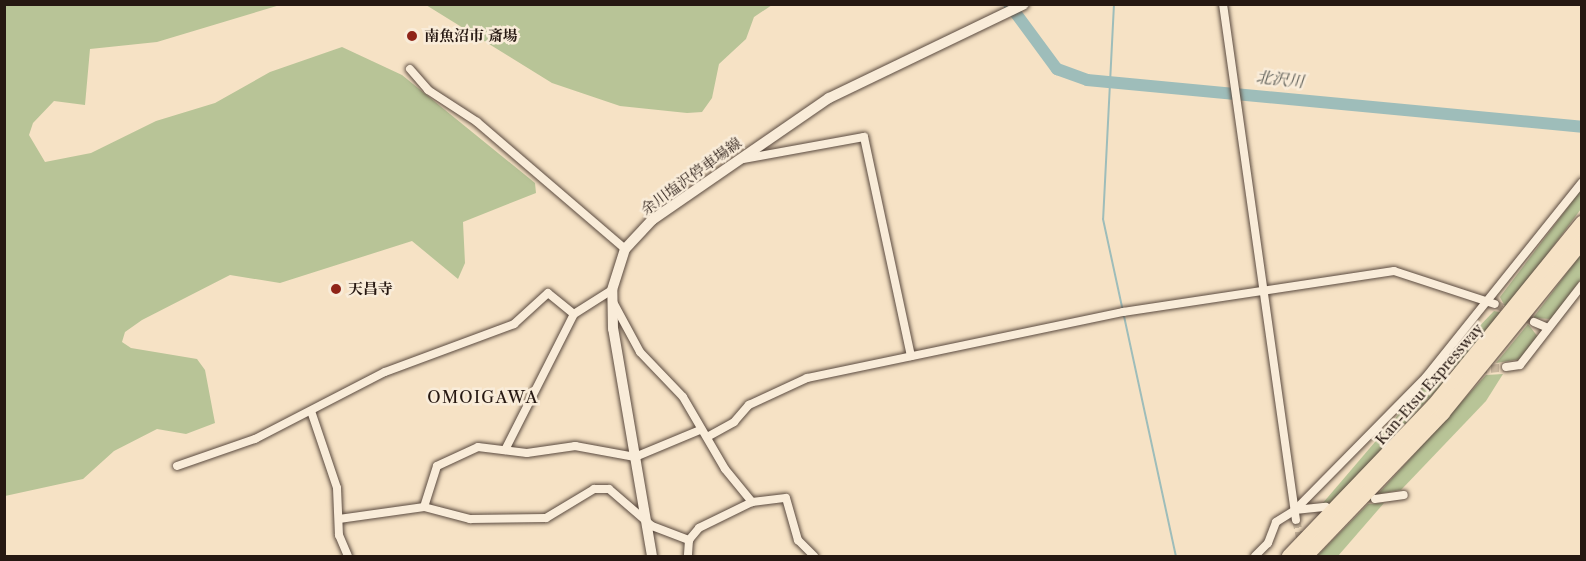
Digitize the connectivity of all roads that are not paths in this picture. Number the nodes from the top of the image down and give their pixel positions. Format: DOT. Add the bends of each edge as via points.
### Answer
graph roads {
  1 [pos="1024,4"];
  2 [pos="1223,4"];
  3 [pos="410,69"];
  4 [pos="735,161"];
  5 [pos="1581,183"];
  6 [pos="1581,223"];
  7 [pos="1581,242"];
  8 [pos="625,249"];
  9 [pos="1581,285"];
  10 [pos="1265,290"];
  11 [pos="612,296"];
  12 [pos="1490,302"];
  13 [pos="574,314"];
  14 [pos="1534,322"];
  15 [pos="1548,328"];
  16 [pos="911,356"];
  17 [pos="1506,367"];
  18 [pos="1436,375"];
  19 [pos="1426,376"];
  20 [pos="311,411"];
  21 [pos="700,430"];
  22 [pos="710,436"];
  23 [pos="505,450"];
  24 [pos="635,457"];
  25 [pos="177,466"];
  26 [pos="1404,495"];
  27 [pos="1375,499"];
  28 [pos="752,502"];
  29 [pos="424,507"];
  30 [pos="1326,507"];
  31 [pos="1295,510"];
  32 [pos="339,519"];
  33 [pos="645,519"];
  34 [pos="1296,520"];
  35 [pos="689,540"];
  36 [pos="348,556"];
  37 [pos="652,556"];
  38 [pos="688,556"];
  39 [pos="814,556"];
  40 [pos="1255,556"];
  41 [pos="1289,556"];
  42 [pos="1306,556"];
  1 -- 4 [label="main road, 余川塩沢停車場線" via="837,94"];
  2 -- 10 [label="street"];
  3 -- 8 [label="street" via="428,90 477,122"];
  4 -- 8 [label="main road, 余川塩沢停車場線" via="652,220"];
  4 -- 16 [label="street" via="864,137"];
  5 -- 12 [label="street"];
  6 -- 41 [label="highway, Kan-Etsu Expressway" via="1434,405"];
  7 -- 42 [label="highway, Kan-Etsu Expressway" via="1443,413"];
  8 -- 11 [label="main road, 余川塩沢停車場線"];
  9 -- 15 [label="street"];
  10 -- 12 [label="street" via="1394,271"];
  10 -- 16 [label="street" via="1123,312"];
  10 -- 31 [label="street"];
  11 -- 13 [label="street"];
  11 -- 21 [label="street" via="640,352 682,397"];
  11 -- 24 [label="main road, 余川塩沢停車場線"];
  12 -- 19 [label="street"];
  13 -- 20 [label="street" via="548,293 514,324 385,372"];
  13 -- 23 [label="street"];
  14 -- 15 [label="street"];
  15 -- 17 [label="street" via="1520,364"];
  16 -- 22 [label="street" via="807,378 749,405 734,422"];
  18 -- 19 [label="street"];
  19 -- 31 [label="street"];
  20 -- 25 [label="street" via="255,439"];
  20 -- 32 [label="street" via="337,488"];
  21 -- 22 [label="street"];
  21 -- 24 [label="street"];
  22 -- 28 [label="street" via="725,469"];
  23 -- 24 [label="street" via="575,446"];
  23 -- 29 [label="street" via="478,447 448,457 437,466"];
  24 -- 33 [label="main road, 余川塩沢停車場線"];
  26 -- 27 [label="street"];
  28 -- 35 [label="street" via="699,528"];
  28 -- 39 [label="street" via="786,498 798,540"];
  29 -- 32 [label="street"];
  29 -- 33 [label="street" via="470,519 546,518 594,489 609,489"];
  30 -- 31 [label="street"];
  31 -- 34 [label="street"];
  31 -- 40 [label="street" via="1275,522 1268,543"];
  32 -- 36 [label="street" via="339,535"];
  33 -- 35 [label="street"];
  33 -- 37 [label="main road, 余川塩沢停車場線"];
  35 -- 38 [label="street"];
}
